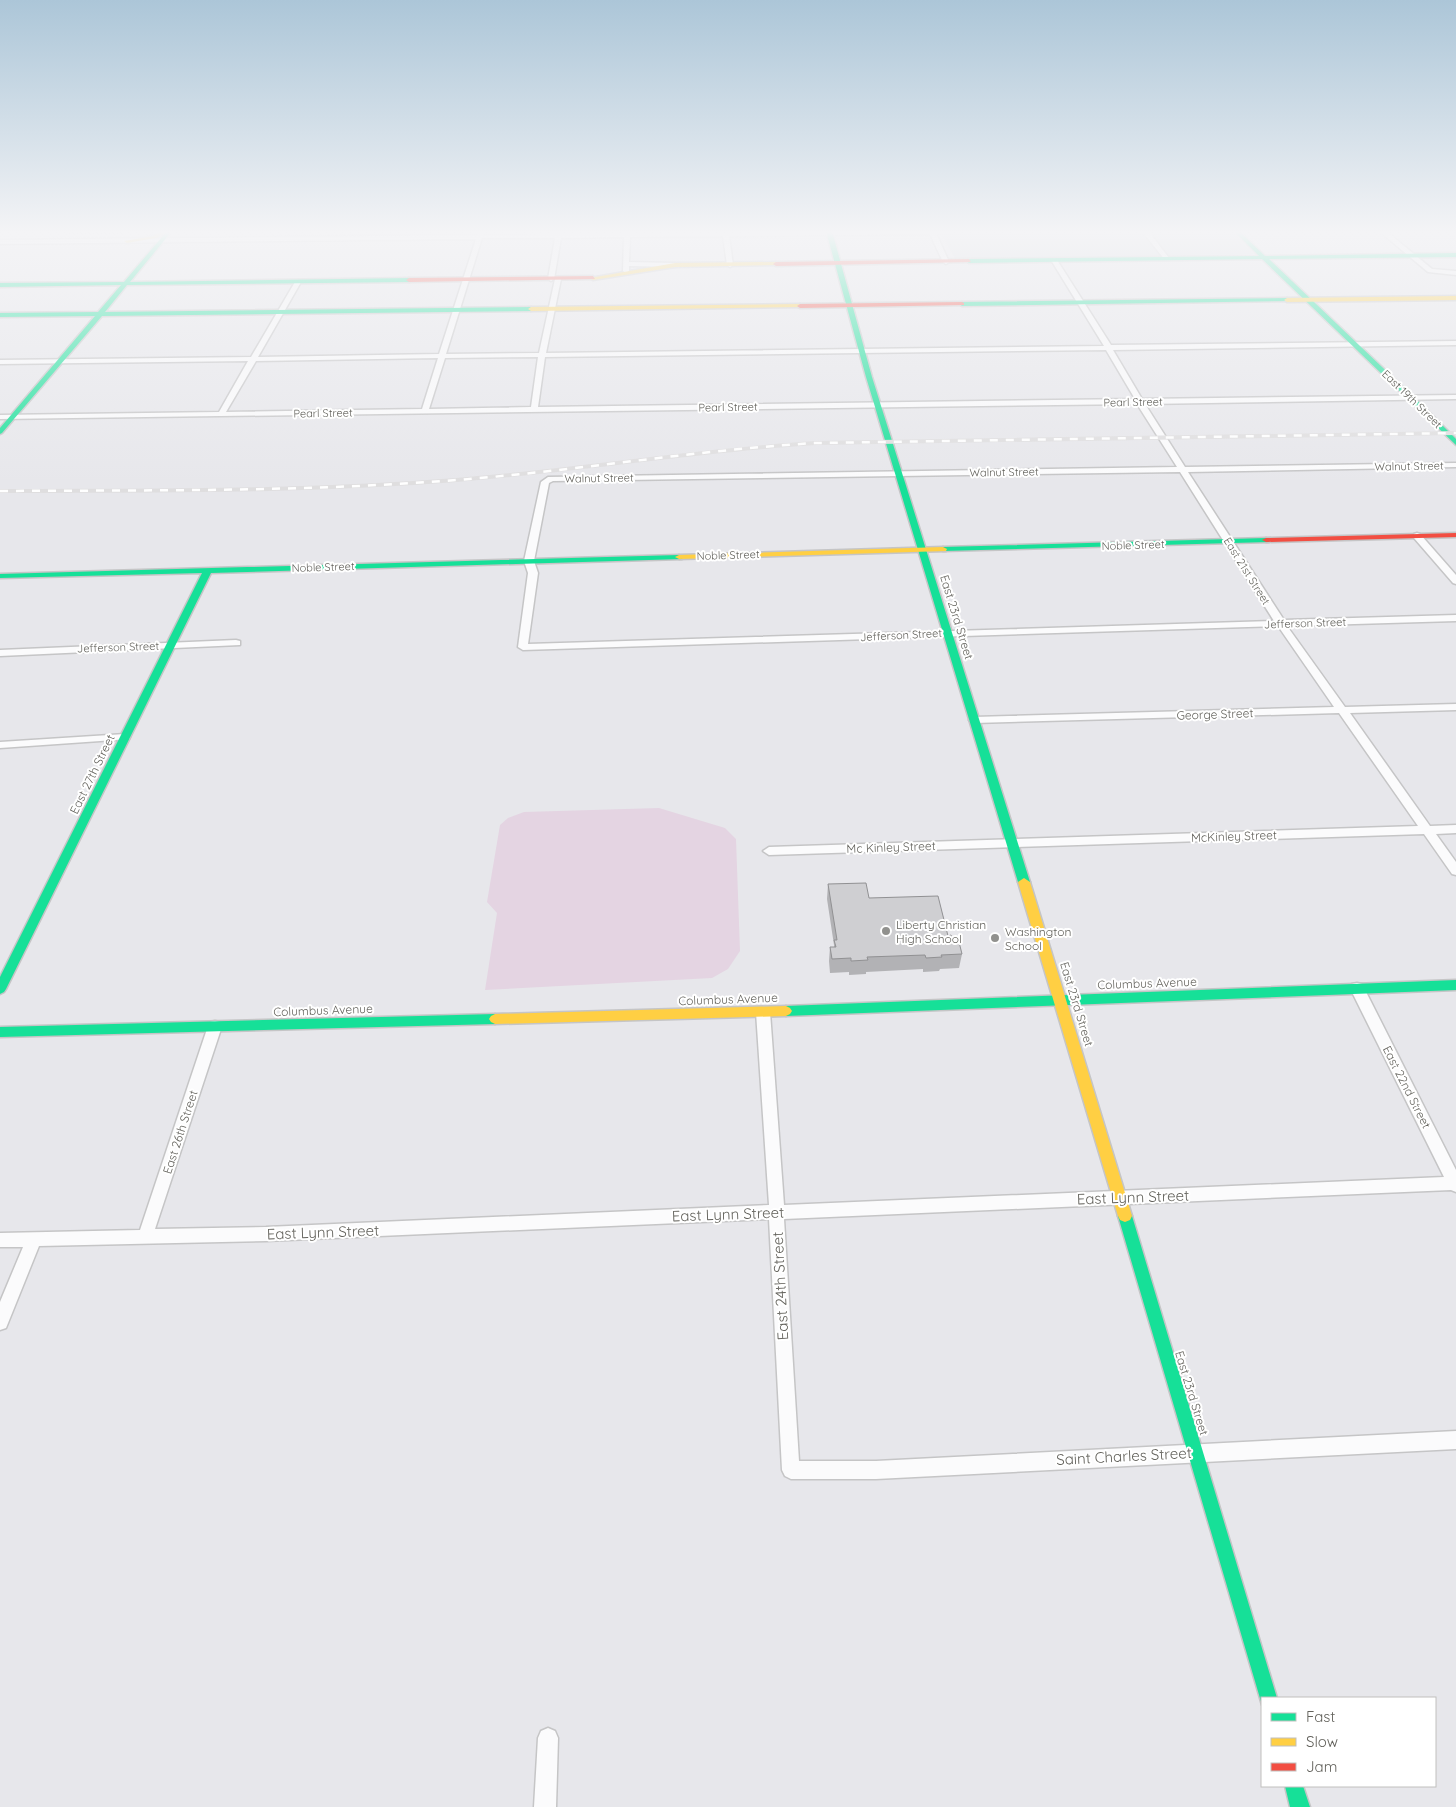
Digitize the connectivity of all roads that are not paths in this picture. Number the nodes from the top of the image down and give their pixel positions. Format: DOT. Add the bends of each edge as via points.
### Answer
graph roads {
  1 [pos="99,315"];
  2 [pos="279,315"];
  3 [pos="455,315"];
  4 [pos="551,315"];
  5 [pos="852,315"];
  6 [pos="1088,315"];
  7 [pos="1323,315"];
  8 [pos="1456,343"];
  9 [pos="1354,345"];
  10 [pos="1108,348"];
  11 [pos="862,351"];
  12 [pos="542,355"];
  13 [pos="442,356"];
  14 [pos="254,359"];
  15 [pos="60,361"];
  16 [pos="0,362"];
  17 [pos="1456,397"];
  18 [pos="1412,398"];
  19 [pos="1140,402"];
  20 [pos="878,405"];
  21 [pos="534,410"];
  22 [pos="425,412"];
  23 [pos="222,414"];
  24 [pos="0,417"];
  25 [pos="13,417"];
  26 [pos="0,432"];
  27 [pos="1456,443"];
  28 [pos="1456,465"];
  29 [pos="1183,470"];
  30 [pos="900,474"];
  31 [pos="1417,536"];
  32 [pos="1456,536"];
  33 [pos="1229,542"];
  34 [pos="922,550"];
  35 [pos="529,561"];
  36 [pos="208,570"];
  37 [pos="0,576"];
  38 [pos="1456,581"];
  39 [pos="1456,618"];
  40 [pos="1281,624"];
  41 [pos="948,633"];
  42 [pos="236,643"];
  43 [pos="171,645"];
  44 [pos="0,654"];
  45 [pos="1456,707"];
  46 [pos="1342,710"];
  47 [pos="974,720"];
  48 [pos="125,737"];
  49 [pos="0,745"];
  50 [pos="1456,829"];
  51 [pos="1427,830"];
  52 [pos="1013,843"];
  53 [pos="770,851"];
  54 [pos="1456,871"];
  55 [pos="1456,985"];
  56 [pos="1357,988"];
  57 [pos="0,989"];
  58 [pos="1061,1000"];
  59 [pos="763,1012"];
  60 [pos="214,1026"];
  61 [pos="0,1032"];
  62 [pos="1456,1184"];
  63 [pos="1119,1197"];
  64 [pos="777,1212"];
  65 [pos="145,1237"];
  66 [pos="34,1239"];
  67 [pos="0,1240"];
  68 [pos="0,1322"];
  69 [pos="1456,1440"];
  70 [pos="1196,1452"];
  71 [pos="791,1470"];
  72 [pos="1268,1697"];
  73 [pos="548,1738"];
  74 [pos="1294,1787"];
  75 [pos="544,1807"];
  76 [pos="1300,1807"];
  1 -- 15 [label="street"];
  2 -- 14 [label="street"];
  3 -- 13 [label="street"];
  4 -- 12 [label="street"];
  5 -- 11 [label="street, East 23rd Street"];
  6 -- 10 [label="street, East 21st Street"];
  7 -- 9 [label="street, East 19th Street"];
  8 -- 9 [label="street"];
  9 -- 10 [label="street"];
  9 -- 18 [label="street, East 19th Street"];
  10 -- 11 [label="street"];
  10 -- 19 [label="street, East 21st Street"];
  11 -- 12 [label="street"];
  11 -- 20 [label="street, East 23rd Street"];
  12 -- 13 [label="street"];
  12 -- 21 [label="street"];
  13 -- 14 [label="street"];
  13 -- 22 [label="street"];
  14 -- 15 [label="street"];
  14 -- 23 [label="street"];
  15 -- 16 [label="street"];
  15 -- 25 [label="street"];
  17 -- 18 [label="street, Pearl Street"];
  18 -- 19 [label="street, Pearl Street"];
  18 -- 27 [label="street, East 19th Street"];
  19 -- 20 [label="street, Pearl Street"];
  19 -- 29 [label="street, East 21st Street"];
  20 -- 21 [label="street, Pearl Street"];
  20 -- 30 [label="street, East 23rd Street"];
  21 -- 22 [label="street, Pearl Street"];
  22 -- 23 [label="street, Pearl Street"];
  23 -- 25 [label="street, Pearl Street"];
  24 -- 25 [label="street, Pearl Street"];
  25 -- 26 [label="street"];
  28 -- 29 [label="street, Walnut Street"];
  29 -- 30 [label="street, Walnut Street"];
  29 -- 33 [label="street, East 21st Street"];
  30 -- 34 [label="street, East 23rd Street"];
  30 -- 35 [label="street, Walnut Street" via="551,479 545,482"];
  31 -- 32 [label="street, Noble Street"];
  31 -- 33 [label="street, Noble Street"];
  31 -- 38 [label="street"];
  33 -- 34 [label="street, Noble Street"];
  33 -- 40 [label="street, East 21st Street"];
  34 -- 35 [label="street, Noble Street"];
  34 -- 41 [label="street, East 23rd Street"];
  35 -- 36 [label="street, Noble Street"];
  35 -- 41 [label="street, Jefferson Street" via="533,572 523,647"];
  36 -- 37 [label="street, Noble Street"];
  36 -- 43 [label="street, East 27th Street"];
  39 -- 40 [label="street, Jefferson Street"];
  40 -- 41 [label="street, Jefferson Street"];
  40 -- 46 [label="street, East 21st Street"];
  41 -- 47 [label="street, East 23rd Street"];
  42 -- 43 [label="street, Jefferson Street"];
  43 -- 44 [label="street, Jefferson Street"];
  43 -- 48 [label="street, East 27th Street"];
  45 -- 46 [label="street, George Street"];
  46 -- 47 [label="street, George Street"];
  46 -- 51 [label="street, East 21st Street"];
  47 -- 52 [label="street, East 23rd Street"];
  48 -- 49 [label="street"];
  48 -- 57 [label="street, East 27th Street"];
  50 -- 51 [label="street, McKinley Street"];
  51 -- 52 [label="street, McKinley Street"];
  51 -- 54 [label="street, East 21st Street"];
  52 -- 53 [label="street, Mc Kinley Street"];
  52 -- 58 [label="street, East 23rd Street"];
  55 -- 56 [label="street, Columbus Avenue"];
  56 -- 58 [label="street, Columbus Avenue"];
  56 -- 62 [label="street, East 22nd Street"];
  58 -- 59 [label="street, Columbus Avenue"];
  58 -- 63 [label="street, East 23rd Street"];
  59 -- 60 [label="street, Columbus Avenue"];
  59 -- 64 [label="street, East 24th Street"];
  60 -- 61 [label="street, Columbus Avenue"];
  60 -- 65 [label="street, East 26th Street"];
  62 -- 63 [label="street, East Lynn Street"];
  63 -- 64 [label="street, East Lynn Street"];
  63 -- 70 [label="street, East 23rd Street"];
  64 -- 65 [label="street, East Lynn Street"];
  64 -- 71 [label="street, East 24th Street"];
  65 -- 66 [label="street, East Lynn Street"];
  66 -- 67 [label="street, East Lynn Street"];
  66 -- 68 [label="street"];
  69 -- 70 [label="street, Saint Charles Street"];
  70 -- 71 [label="street, Saint Charles Street" via="876,1470"];
  70 -- 72 [label="street, East 23rd Street"];
  73 -- 75 [label="street"];
  74 -- 76 [label="street"];
}
